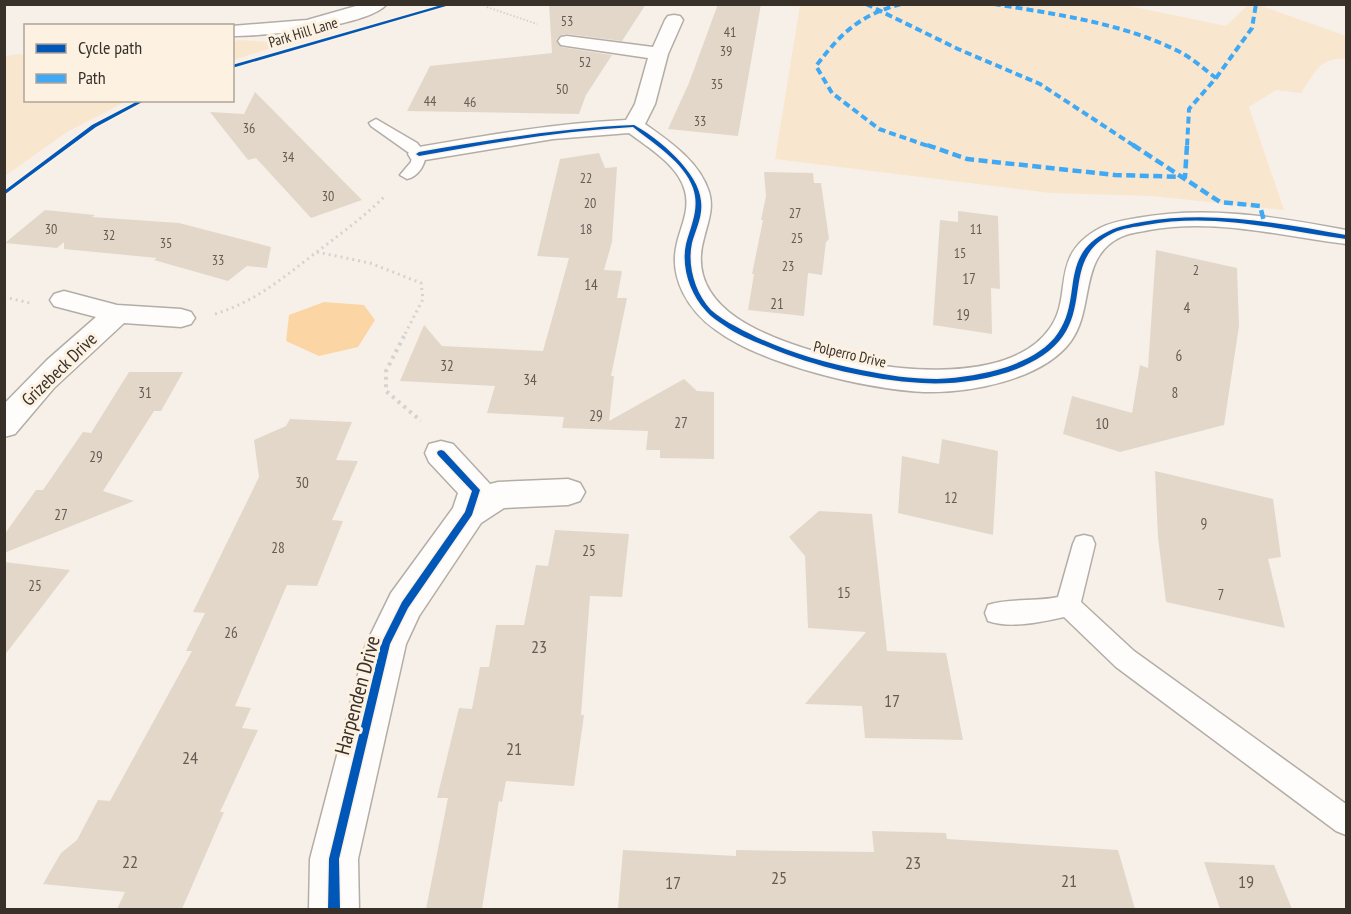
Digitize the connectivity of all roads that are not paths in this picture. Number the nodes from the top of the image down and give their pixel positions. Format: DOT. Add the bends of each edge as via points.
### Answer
graph roads {
  1 [pos="379,4"];
  2 [pos="674,20"];
  3 [pos="234,31"];
  4 [pos="567,41"];
  5 [pos="659,54"];
  6 [pos="376,123"];
  7 [pos="634,126"];
  8 [pos="413,164"];
  9 [pos="1347,237"];
  10 [pos="64,300"];
  11 [pos="117,314"];
  12 [pos="181,318"];
  13 [pos="4,426"];
  14 [pos="441,453"];
  15 [pos="568,492"];
  16 [pos="469,513"];
  17 [pos="1084,544"];
  18 [pos="1068,604"];
  19 [pos="997,614"];
  20 [pos="1347,821"];
  21 [pos="334,909"];
  1 -- 3 [label="street" via="358,13 290,28"];
  2 -- 5 [label="street"];
  4 -- 5 [label="street"];
  5 -- 7 [label="street" via="645,104"];
  6 -- 8 [label="lane" via="412,146"];
  7 -- 8 [label="street" via="527,134"];
  7 -- 9 [label="street, Polperro Drive" via="682,166 698,191 698,215 686,251 686,269 710,312 746,335 790,354 884,377 961,379 1001,371 1035,358 1060,338 1071,319 1078,265 1091,246 1110,232 1184,219 1288,227"];
  10 -- 11 [label="street, Grizebeck Drive"];
  11 -- 12 [label="street, Grizebeck Drive"];
  11 -- 13 [label="street, Grizebeck Drive" via="56,368"];
  14 -- 16 [label="street, Harpenden Drive" via="476,490"];
  15 -- 16 [label="street, Harpenden Drive" via="498,495"];
  16 -- 21 [label="street, Harpenden Drive" via="405,605 386,644 334,859"];
  17 -- 18 [label="lane"];
  18 -- 19 [label="lane" via="1039,612"];
  18 -- 20 [label="lane" via="1125,659"];
}
